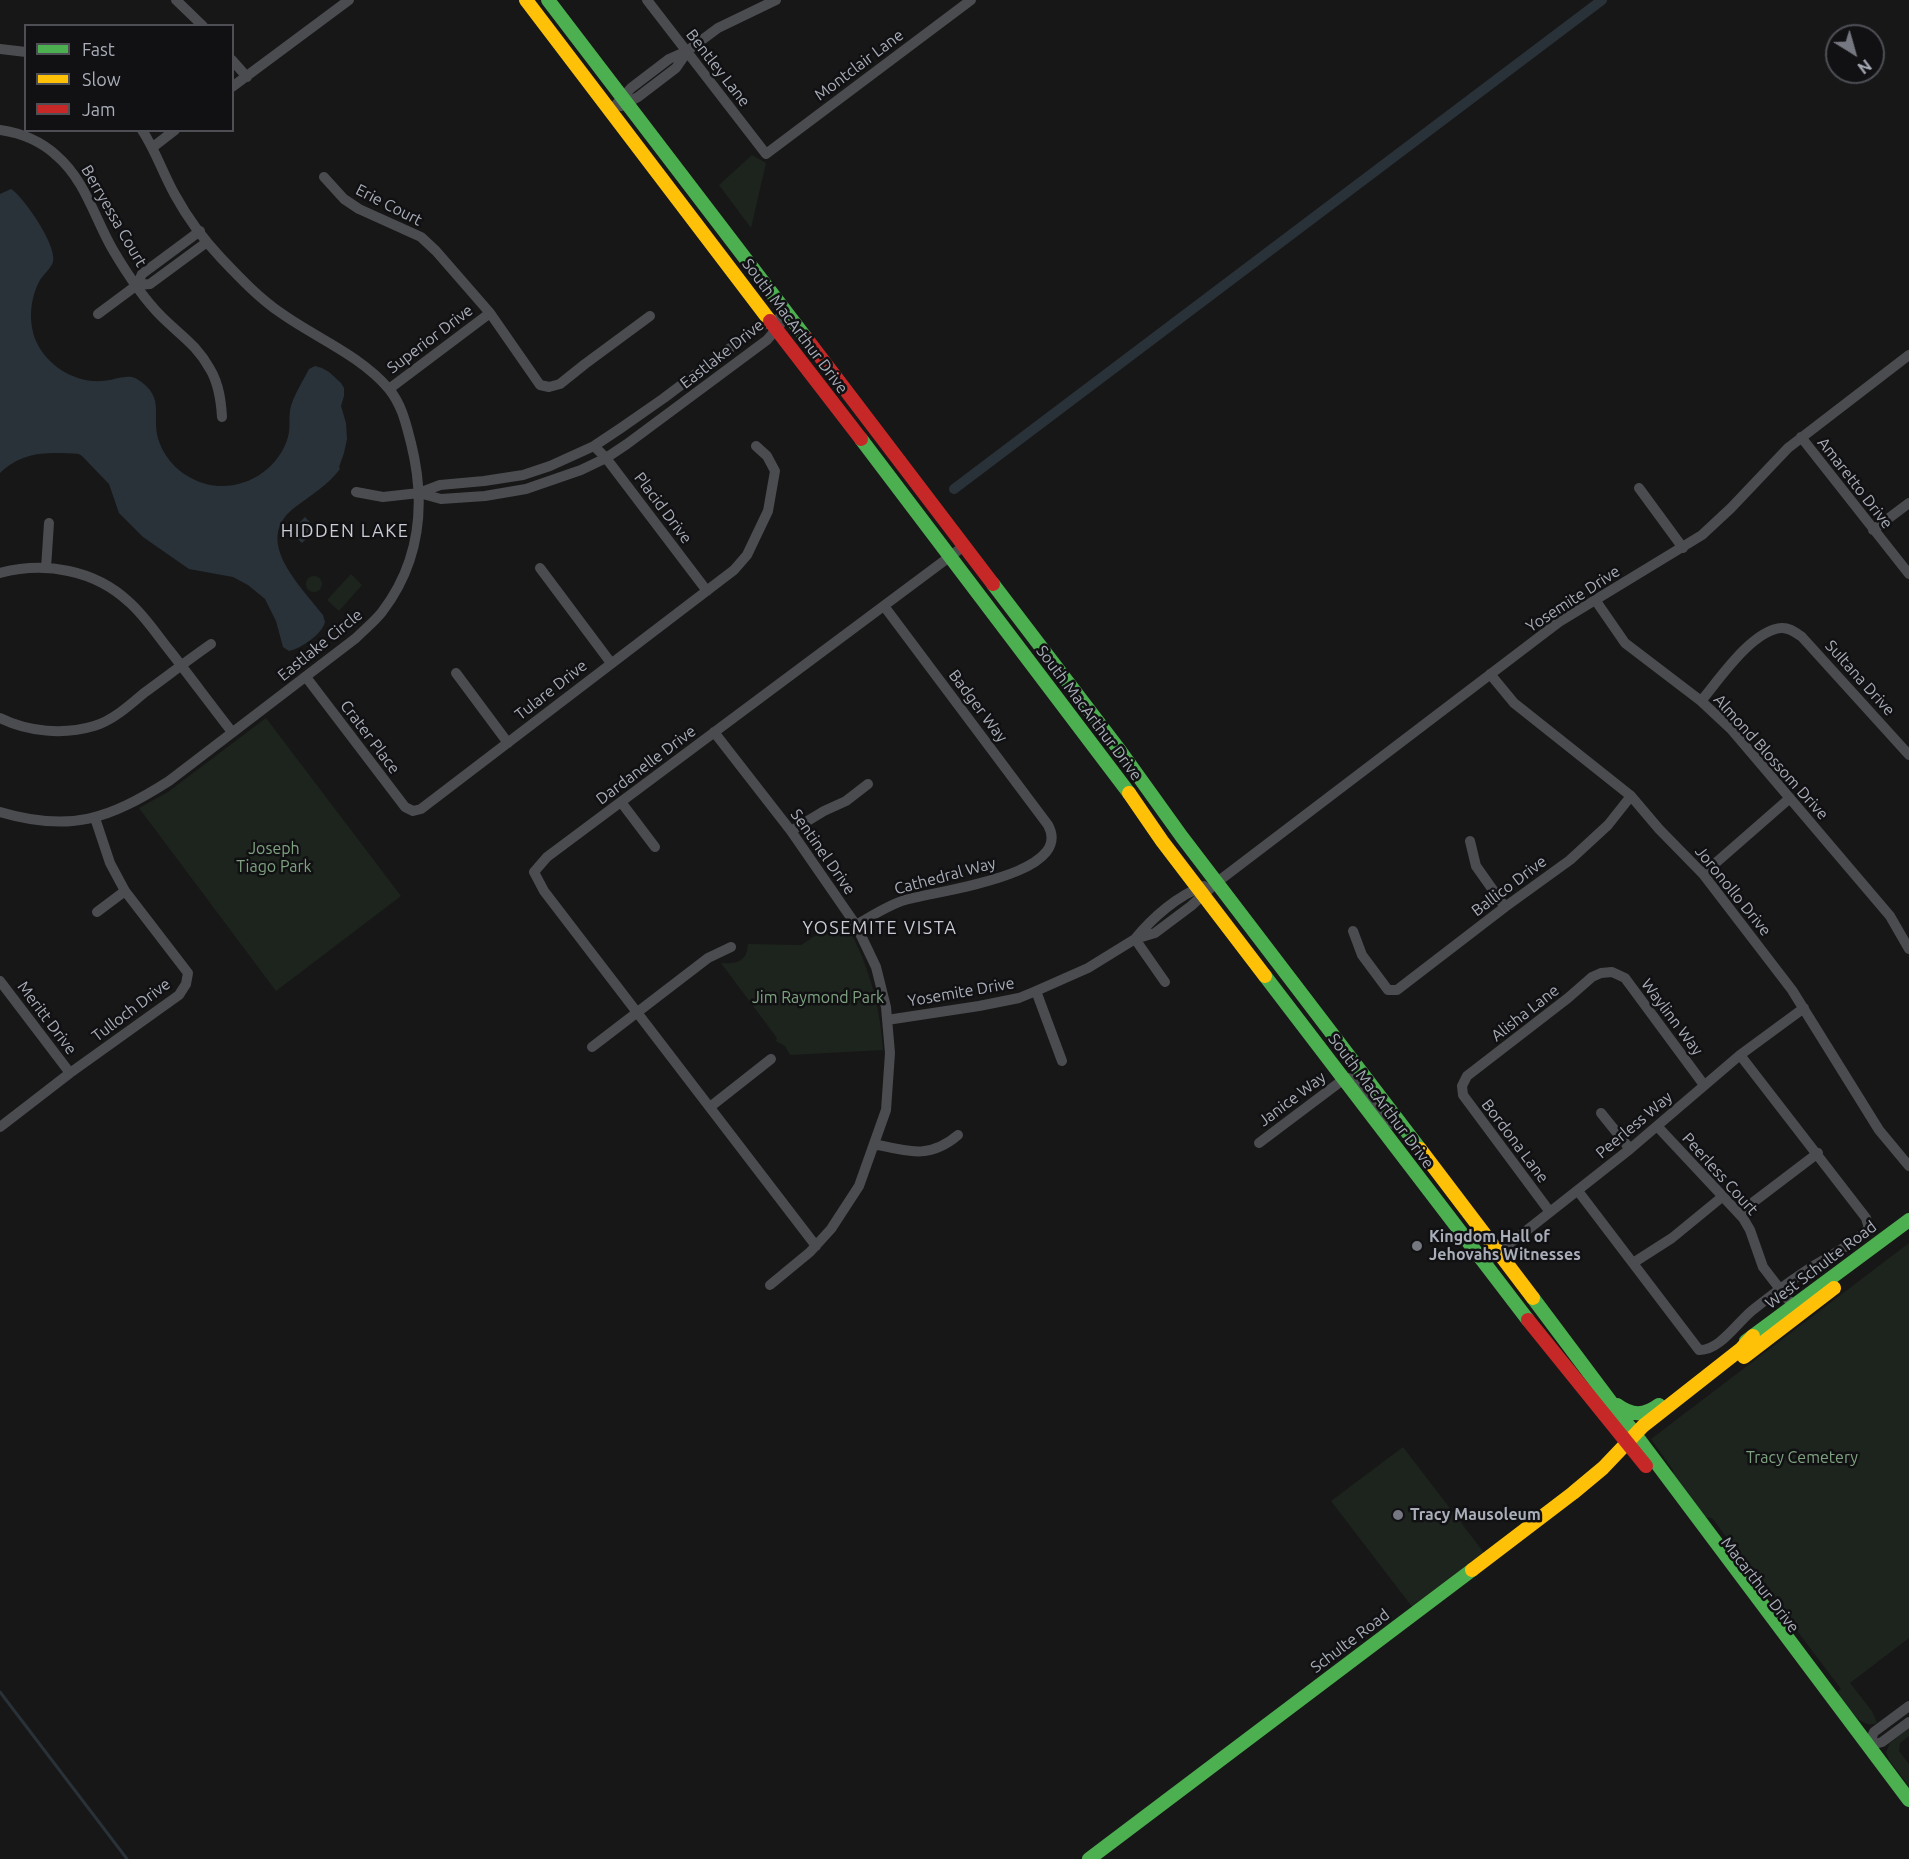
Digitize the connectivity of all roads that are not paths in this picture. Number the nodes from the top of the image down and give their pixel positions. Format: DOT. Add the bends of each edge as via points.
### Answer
graph roads {
  1 [pos="176,0"];
  2 [pos="349,0"];
  3 [pos="526,0"];
  4 [pos="548,0"];
  5 [pos="647,0"];
  6 [pos="776,0"];
  7 [pos="970,0"];
  8 [pos="201,24"];
  9 [pos="0,49"];
  10 [pos="687,51"];
  11 [pos="24,52"];
  12 [pos="234,62"];
  13 [pos="247,77"];
  14 [pos="234,86"];
  15 [pos="625,100"];
  16 [pos="610,111"];
  17 [pos="0,130"];
  18 [pos="143,132"];
  19 [pos="172,132"];
  20 [pos="153,147"];
  21 [pos="766,154"];
  22 [pos="324,177"];
  23 [pos="200,231"];
  24 [pos="207,242"];
  25 [pos="137,285"];
  26 [pos="489,313"];
  27 [pos="98,314"];
  28 [pos="788,315"];
  29 [pos="650,316"];
  30 [pos="774,325"];
  31 [pos="1909,355"];
  32 [pos="389,389"];
  33 [pos="222,417"];
  34 [pos="1801,437"];
  35 [pos="594,446"];
  36 [pos="756,446"];
  37 [pos="606,458"];
  38 [pos="1639,488"];
  39 [pos="357,492"];
  40 [pos="419,493"];
  41 [pos="1909,503"];
  42 [pos="49,523"];
  43 [pos="1873,530"];
  44 [pos="964,546"];
  45 [pos="1683,548"];
  46 [pos="950,557"];
  47 [pos="46,568"];
  48 [pos="540,568"];
  49 [pos="0,573"];
  50 [pos="1909,574"];
  51 [pos="707,591"];
  52 [pos="1596,601"];
  53 [pos="884,606"];
  54 [pos="211,644"];
  55 [pos="611,663"];
  56 [pos="181,665"];
  57 [pos="456,672"];
  58 [pos="1490,674"];
  59 [pos="306,677"];
  60 [pos="1701,701"];
  61 [pos="0,718"];
  62 [pos="232,732"];
  63 [pos="714,732"];
  64 [pos="508,743"];
  65 [pos="1909,755"];
  66 [pos="868,784"];
  67 [pos="1631,796"];
  68 [pos="1790,798"];
  69 [pos="621,802"];
  70 [pos="413,811"];
  71 [pos="0,812"];
  72 [pos="95,818"];
  73 [pos="1048,825"];
  74 [pos="791,831"];
  75 [pos="1470,841"];
  76 [pos="655,847"];
  77 [pos="1703,874"];
  78 [pos="1216,883"];
  79 [pos="125,891"];
  80 [pos="1201,892"];
  81 [pos="1505,906"];
  82 [pos="97,912"];
  83 [pos="856,925"];
  84 [pos="1353,931"];
  85 [pos="1135,939"];
  86 [pos="731,947"];
  87 [pos="1909,949"];
  88 [pos="1612,972"];
  89 [pos="0,981"];
  90 [pos="1165,982"];
  91 [pos="1036,991"];
  92 [pos="1804,1008"];
  93 [pos="637,1013"];
  94 [pos="887,1020"];
  95 [pos="591,1047"];
  96 [pos="1740,1055"];
  97 [pos="771,1059"];
  98 [pos="1062,1061"];
  99 [pos="70,1073"];
  100 [pos="1344,1079"];
  101 [pos="1704,1085"];
  102 [pos="1462,1086"];
  103 [pos="710,1107"];
  104 [pos="1601,1113"];
  105 [pos="1657,1126"];
  106 [pos="0,1127"];
  107 [pos="1405,1131"];
  108 [pos="957,1136"];
  109 [pos="1259,1143"];
  110 [pos="874,1144"];
  111 [pos="1630,1149"];
  112 [pos="1818,1153"];
  113 [pos="1909,1166"];
  114 [pos="1578,1191"];
  115 [pos="1722,1197"];
  116 [pos="1550,1212"];
  117 [pos="1739,1214"];
  118 [pos="1909,1220"];
  119 [pos="1909,1233"];
  120 [pos="816,1246"];
  121 [pos="1498,1253"];
  122 [pos="1633,1263"];
  123 [pos="1484,1264"];
  124 [pos="1862,1268"];
  125 [pos="770,1286"];
  126 [pos="1780,1290"];
  127 [pos="1793,1306"];
  128 [pos="1753,1336"];
  129 [pos="1574,1375"];
  130 [pos="1612,1401"];
  131 [pos="1634,1439"];
  132 [pos="1603,1468"];
  133 [pos="1909,1707"];
  134 [pos="1909,1722"];
  135 [pos="1868,1746"];
  136 [pos="1909,1800"];
  137 [pos="1089,1859"];
  1 -- 8 [label="street"];
  2 -- 13 [label="street"];
  3 -- 16 [label="main road, South MacArthur Drive"];
  4 -- 15 [label="main road, South MacArthur Drive"];
  5 -- 10 [label="street, Bentley Lane"];
  6 -- 10 [label="street" via="718,28"];
  7 -- 21 [label="street, Montclair Lane"];
  9 -- 11 [label="street"];
  10 -- 15 [label="street" via="676,68"];
  10 -- 21 [label="street, Bentley Lane"];
  12 -- 13 [label="street"];
  13 -- 14 [label="street"];
  15 -- 16 [label="street"];
  15 -- 28 [label="main road, South MacArthur Drive"];
  16 -- 30 [label="main road, South MacArthur Drive"];
  17 -- 25 [label="street, Berryessa Court" via="20,134 41,145 70,170"];
  18 -- 20 [label="street, Eastlake Circle"];
  19 -- 20 [label="street"];
  20 -- 23 [label="street, Eastlake Circle" via="175,195"];
  22 -- 26 [label="street, Erie Court" via="359,209 421,237"];
  23 -- 24 [label="street, Eastlake Circle"];
  23 -- 25 [label="street" via="142,274"];
  24 -- 25 [label="street" via="150,284"];
  24 -- 32 [label="street, Eastlake Circle" via="280,313 367,368"];
  25 -- 27 [label="street"];
  25 -- 33 [label="street, Berryessa Court" via="160,315 197,347 212,372"];
  26 -- 29 [label="street, Erie Court" via="536,382 549,387 560,384"];
  26 -- 32 [label="street, Superior Drive"];
  28 -- 30 [label="street, Eastlake Drive"];
  28 -- 44 [label="main road, South MacArthur Drive"];
  30 -- 35 [label="street, Eastlake Drive" via="758,327"];
  30 -- 37 [label="street, Eastlake Drive" via="767,340"];
  30 -- 46 [label="main road, South MacArthur Drive"];
  31 -- 34 [label="street, Yosemite Drive"];
  32 -- 40 [label="street, Eastlake Circle" via="402,409"];
  34 -- 43 [label="street, Amaretto Drive"];
  34 -- 45 [label="street, Yosemite Drive" via="1717,522"];
  35 -- 37 [label="street, Placid Drive"];
  35 -- 40 [label="street, Eastlake Drive" via="522,474 440,484"];
  36 -- 51 [label="street, Tulare Drive" via="775,471 768,511 747,555"];
  37 -- 40 [label="street, Eastlake Drive" via="526,489 441,500"];
  37 -- 51 [label="street, Placid Drive"];
  38 -- 45 [label="street"];
  39 -- 40 [label="street, Eastlake Drive" via="383,497"];
  40 -- 59 [label="street, Eastlake Circle" via="414,548 397,590 356,638"];
  41 -- 43 [label="street"];
  42 -- 47 [label="street"];
  43 -- 50 [label="street, Amaretto Drive"];
  44 -- 46 [label="street, Dardanelle Drive"];
  44 -- 78 [label="main road, South MacArthur Drive" via="1122,752"];
  45 -- 52 [label="street, Yosemite Drive"];
  46 -- 53 [label="street, Dardanelle Drive"];
  46 -- 80 [label="main road, South MacArthur Drive"];
  47 -- 49 [label="street"];
  47 -- 56 [label="street" via="95,579 118,592 138,610"];
  48 -- 55 [label="street"];
  51 -- 55 [label="street, Tulare Drive"];
  52 -- 58 [label="street, Yosemite Drive" via="1559,622"];
  52 -- 60 [label="street, Almond Blossom Drive" via="1625,643"];
  53 -- 63 [label="street, Dardanelle Drive"];
  53 -- 73 [label="street, Badger Way"];
  54 -- 56 [label="street"];
  55 -- 64 [label="street, Tulare Drive"];
  56 -- 61 [label="street" via="95,726 54,731 22,727"];
  56 -- 62 [label="street"];
  57 -- 64 [label="street"];
  58 -- 67 [label="street, Joronollo Drive" via="1514,704"];
  58 -- 78 [label="street, Yosemite Drive"];
  59 -- 62 [label="street, Eastlake Circle"];
  59 -- 70 [label="street, Crater Place" via="405,807"];
  60 -- 65 [label="street, Sultana Drive" via="1745,650 1765,634 1783,628 1791,630 1802,637"];
  60 -- 68 [label="street, Almond Blossom Drive" via="1731,729"];
  62 -- 72 [label="street, Eastlake Circle" via="150,793"];
  63 -- 69 [label="street, Dardanelle Drive"];
  63 -- 74 [label="street, Sentinel Drive"];
  64 -- 70 [label="street, Tulare Drive" via="421,809"];
  66 -- 74 [label="street" via="846,801"];
  67 -- 77 [label="street, Joronollo Drive"];
  67 -- 81 [label="street, Ballico Drive" via="1608,825 1570,860"];
  68 -- 77 [label="street"];
  68 -- 87 [label="street, Almond Blossom Drive" via="1890,916"];
  69 -- 76 [label="street"];
  69 -- 93 [label="street, Dardanelle Drive" via="547,857 534,872 544,891"];
  71 -- 72 [label="street, Eastlake Circle" via="50,821"];
  72 -- 79 [label="street, Tulloch Drive" via="110,863"];
  73 -- 83 [label="street, Cathedral Way" via="1053,833 1050,846 1038,859 1014,873 905,900"];
  74 -- 83 [label="street, Sentinel Drive"];
  75 -- 81 [label="street" via="1476,866"];
  77 -- 92 [label="street, Joronollo Drive"];
  78 -- 80 [label="street, Yosemite Drive"];
  78 -- 107 [label="main road, South MacArthur Drive"];
  79 -- 82 [label="street"];
  79 -- 99 [label="street, Tulloch Drive" via="188,973 186,984 179,995"];
  80 -- 85 [label="street, Yosemite Drive" via="1186,894 1148,923"];
  80 -- 100 [label="main road, South MacArthur Drive"];
  81 -- 84 [label="street, Ballico Drive" via="1397,990 1388,990 1362,955"];
  83 -- 94 [label="street, Sentinel Drive" via="876,967"];
  85 -- 90 [label="street"];
  85 -- 91 [label="street, Yosemite Drive" via="1088,968"];
  86 -- 93 [label="street" via="708,958"];
  88 -- 101 [label="street, Waylinn Way" via="1625,978"];
  88 -- 102 [label="street, Alisha Lane" via="1592,977 1467,1077"];
  89 -- 99 [label="street, Meritt Drive"];
  91 -- 94 [label="street, Yosemite Drive" via="979,1006"];
  91 -- 98 [label="street"];
  92 -- 96 [label="street, Peerless Way"];
  92 -- 113 [label="street, Joronollo Drive" via="1879,1130"];
  93 -- 95 [label="street"];
  93 -- 103 [label="street"];
  94 -- 110 [label="street, Sentinel Drive" via="890,1053 886,1110"];
  96 -- 101 [label="street, Peerless Way"];
  96 -- 112 [label="street"];
  97 -- 103 [label="street"];
  99 -- 106 [label="street, Tulloch Drive"];
  100 -- 107 [label="street" via="1356,1080 1384,1116"];
  100 -- 109 [label="street, Janice Way"];
  100 -- 123 [label="main road, South MacArthur Drive"];
  101 -- 105 [label="street, Peerless Way"];
  102 -- 116 [label="street, Bordona Lane" via="1472,1110"];
  103 -- 120 [label="street"];
  104 -- 111 [label="street"];
  105 -- 111 [label="street, Peerless Way"];
  105 -- 115 [label="street, Peerless Court"];
  107 -- 121 [label="main road, South MacArthur Drive"];
  108 -- 110 [label="street" via="924,1152"];
  110 -- 120 [label="street, Sentinel Drive" via="859,1186"];
  111 -- 114 [label="street, Peerless Way"];
  112 -- 117 [label="street"];
  112 -- 126 [label="street" via="1866,1218 1869,1228"];
  114 -- 116 [label="street, Peerless Way"];
  114 -- 122 [label="street"];
  115 -- 117 [label="street, Peerless Court"];
  115 -- 122 [label="street"];
  116 -- 121 [label="street, Peerless Way"];
  117 -- 126 [label="street, Peerless Court" via="1750,1230 1764,1267"];
  118 -- 127 [label="main road, West Schulte Road"];
  119 -- 124 [label="main road, West Schulte Road"];
  120 -- 125 [label="street, Sentinel Drive"];
  121 -- 123 [label="street, Peerless Way"];
  121 -- 130 [label="main road, South MacArthur Drive"];
  122 -- 126 [label="street" via="1699,1350 1706,1351 1721,1341 1746,1315"];
  123 -- 129 [label="main road, South MacArthur Drive"];
  124 -- 131 [label="main road, Schulte Road"];
  126 -- 127 [label="street, Peerless Court"];
  127 -- 128 [label="main road, West Schulte Road"];
  128 -- 130 [label="main road" via="1650,1412 1629,1413"];
  128 -- 131 [label="main road, Schulte Road"];
  129 -- 131 [label="main road, South MacArthur Drive"];
  129 -- 132 [label="main road" via="1580,1395 1609,1433 1611,1449"];
  130 -- 131 [label="main road, South MacArthur Drive"];
  131 -- 132 [label="main road, Schulte Road"];
  131 -- 135 [label="main road, Macarthur Drive"];
  132 -- 137 [label="main road, Schulte Road"];
  133 -- 135 [label="street" via="1874,1732"];
  134 -- 135 [label="street" via="1882,1742"];
  135 -- 136 [label="main road, Macarthur Drive"];
}
